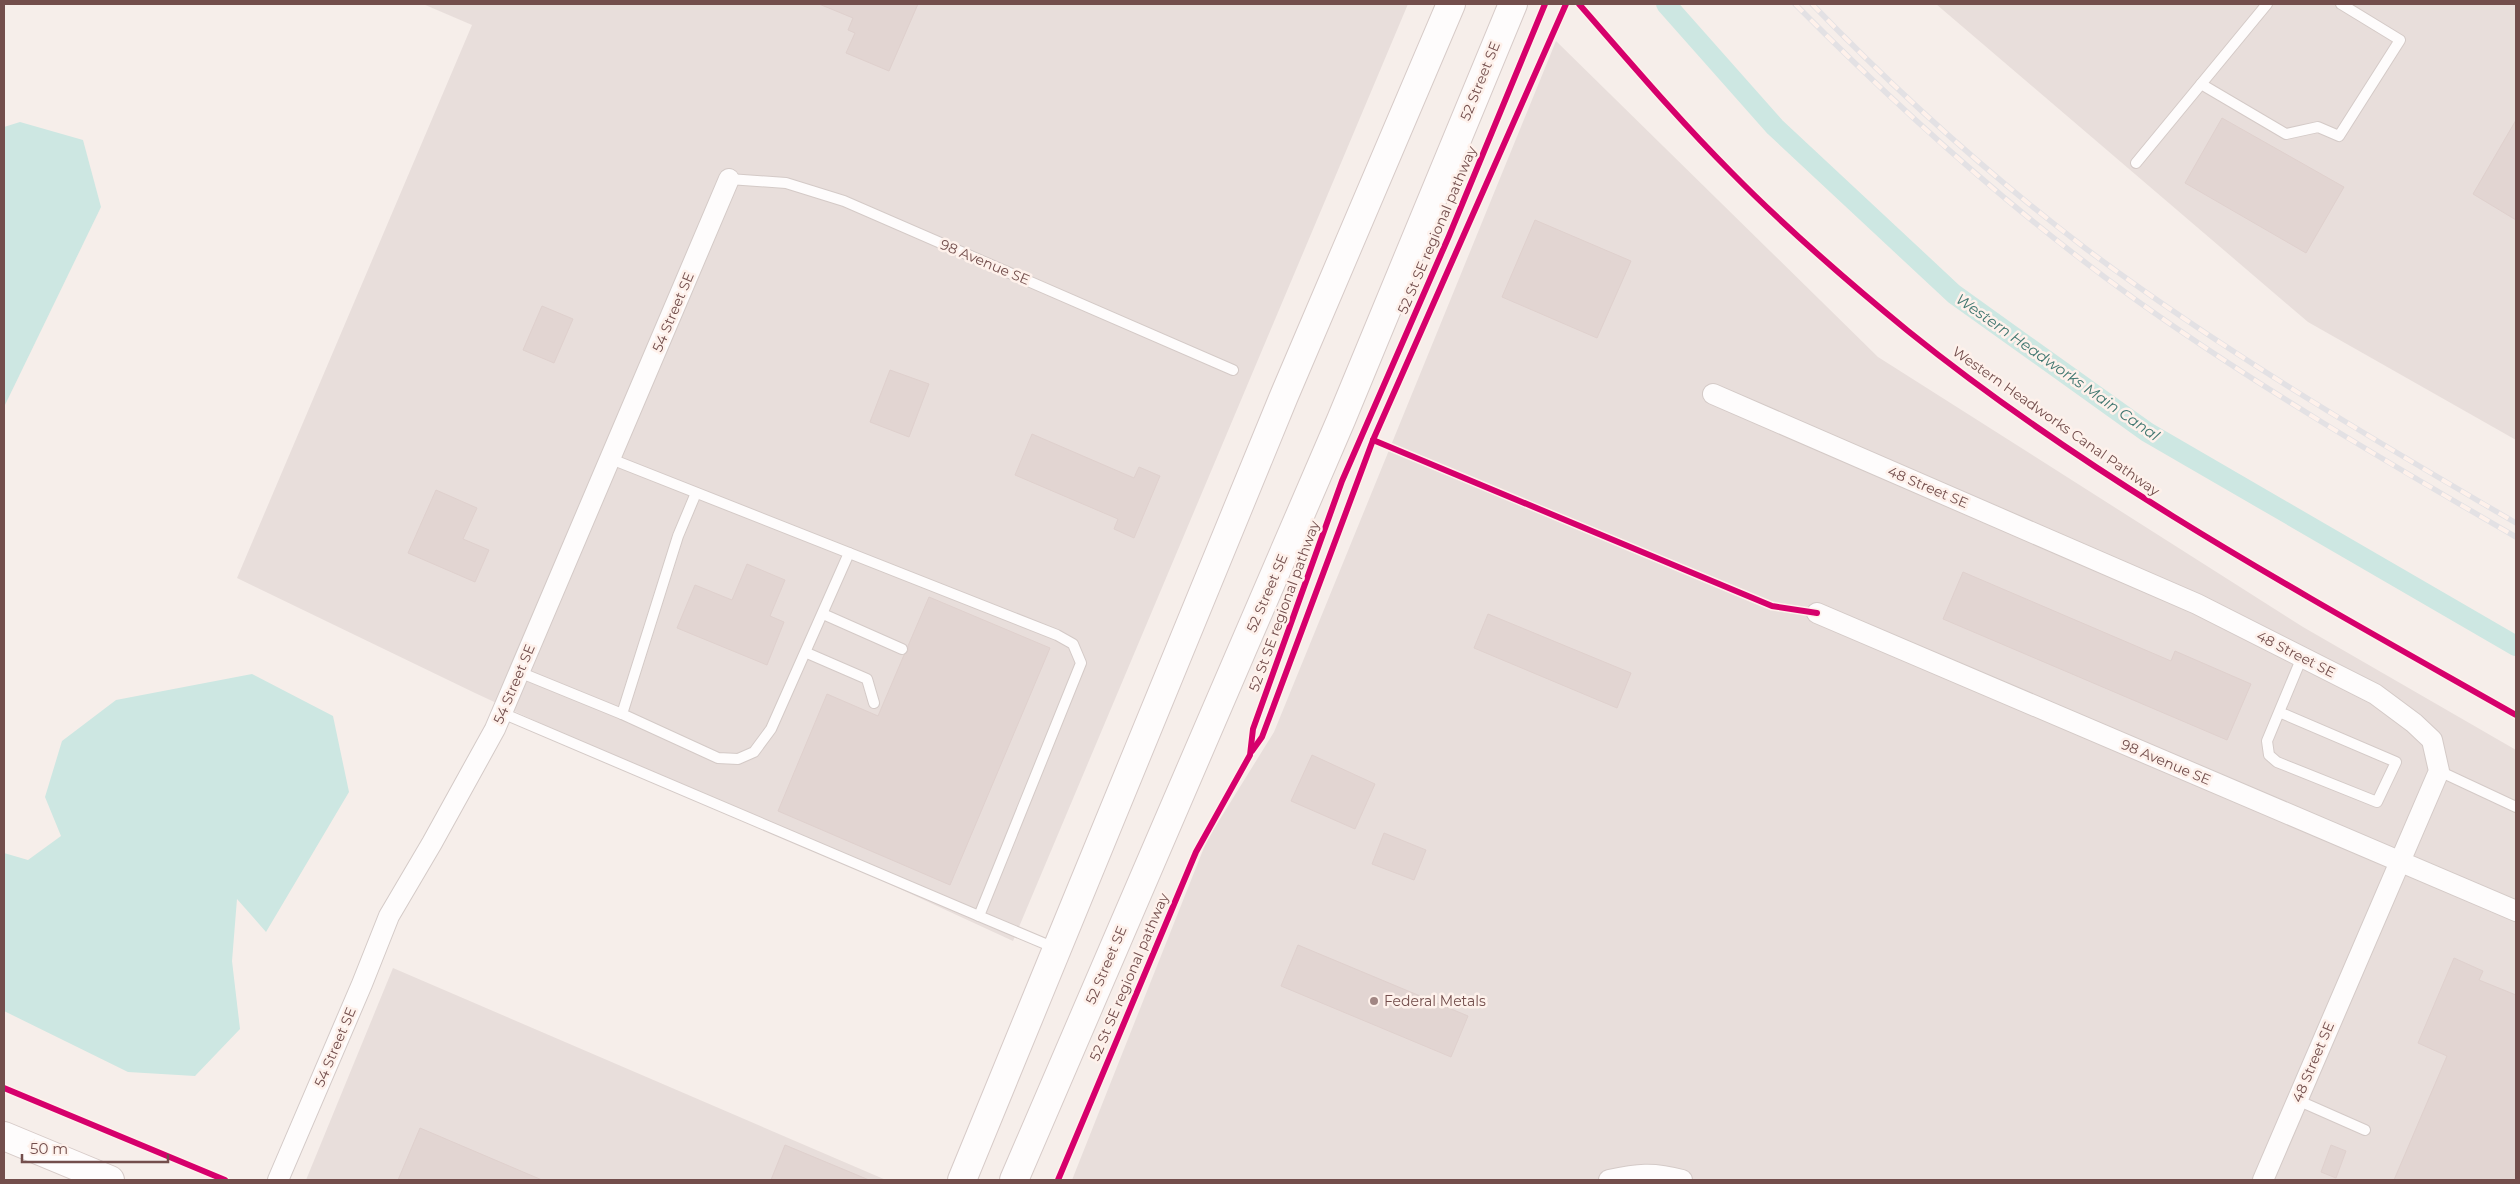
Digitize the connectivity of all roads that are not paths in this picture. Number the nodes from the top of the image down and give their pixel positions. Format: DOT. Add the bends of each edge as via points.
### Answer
graph roads {
  1 [pos="1452,4"];
  2 [pos="1513,4"];
  3 [pos="2266,4"];
  4 [pos="2341,4"];
  5 [pos="2200,84"];
  6 [pos="2136,163"];
  7 [pos="730,179"];
  8 [pos="1233,370"];
  9 [pos="1714,394"];
  10 [pos="611,459"];
  11 [pos="696,493"];
  12 [pos="849,553"];
  13 [pos="1817,613"];
  14 [pos="823,614"];
  15 [pos="902,648"];
  16 [pos="806,653"];
  17 [pos="2302,657"];
  18 [pos="519,672"];
  19 [pos="874,703"];
  20 [pos="502,712"];
  21 [pos="2279,712"];
  22 [pos="622,714"];
  23 [pos="2439,771"];
  24 [pos="2516,807"];
  25 [pos="2398,861"];
  26 [pos="2516,911"];
  27 [pos="979,916"];
  28 [pos="1057,949"];
  29 [pos="2297,1100"];
  30 [pos="2365,1130"];
  31 [pos="4,1136"];
  32 [pos="110,1180"];
  33 [pos="278,1180"];
  34 [pos="962,1180"];
  35 [pos="1014,1180"];
  36 [pos="1608,1180"];
  37 [pos="1682,1180"];
  38 [pos="2263,1180"];
  1 -- 28 [label="main road" via="1284,396"];
  2 -- 35 [label="main road, 52 Street SE" via="1341,420"];
  3 -- 5 [label="lane"];
  4 -- 5 [label="lane" via="2400,40 2339,136 2318,127 2286,134"];
  5 -- 6 [label="lane"];
  7 -- 8 [label="lane, 98 Avenue SE" via="786,183 844,200"];
  7 -- 10 [label="street, 54 Street SE"];
  9 -- 17 [label="street, 48 Street SE" via="2197,604"];
  10 -- 11 [label="lane"];
  10 -- 18 [label="street, 54 Street SE"];
  11 -- 12 [label="lane"];
  11 -- 22 [label="lane" via="678,536"];
  12 -- 14 [label="lane"];
  12 -- 27 [label="lane" via="1057,635 1073,644 1081,663"];
  13 -- 25 [label="street, 98 Avenue SE"];
  14 -- 15 [label="lane"];
  14 -- 16 [label="lane"];
  16 -- 19 [label="lane" via="867,679"];
  16 -- 22 [label="lane" via="771,729 754,752 738,759 718,758"];
  17 -- 21 [label="lane"];
  17 -- 23 [label="street, 48 Street SE" via="2375,694 2414,722 2432,740"];
  18 -- 20 [label="street, 54 Street SE"];
  18 -- 22 [label="lane"];
  20 -- 27 [label="lane"];
  20 -- 33 [label="street, 54 Street SE" via="432,843 388,916"];
  21 -- 21 [label="lane" via="2267,741 2269,756 2377,802 2396,762"];
  23 -- 24 [label="lane"];
  23 -- 25 [label="street, 48 Street SE"];
  25 -- 26 [label="street, 98 Avenue SE"];
  25 -- 29 [label="street, 48 Street SE"];
  27 -- 28 [label="lane"];
  28 -- 34 [label="main road"];
  29 -- 30 [label="lane"];
  29 -- 38 [label="street, 48 Street SE"];
  31 -- 32 [label="main road"];
  36 -- 37 [label="street" via="1640,1173"];
}
